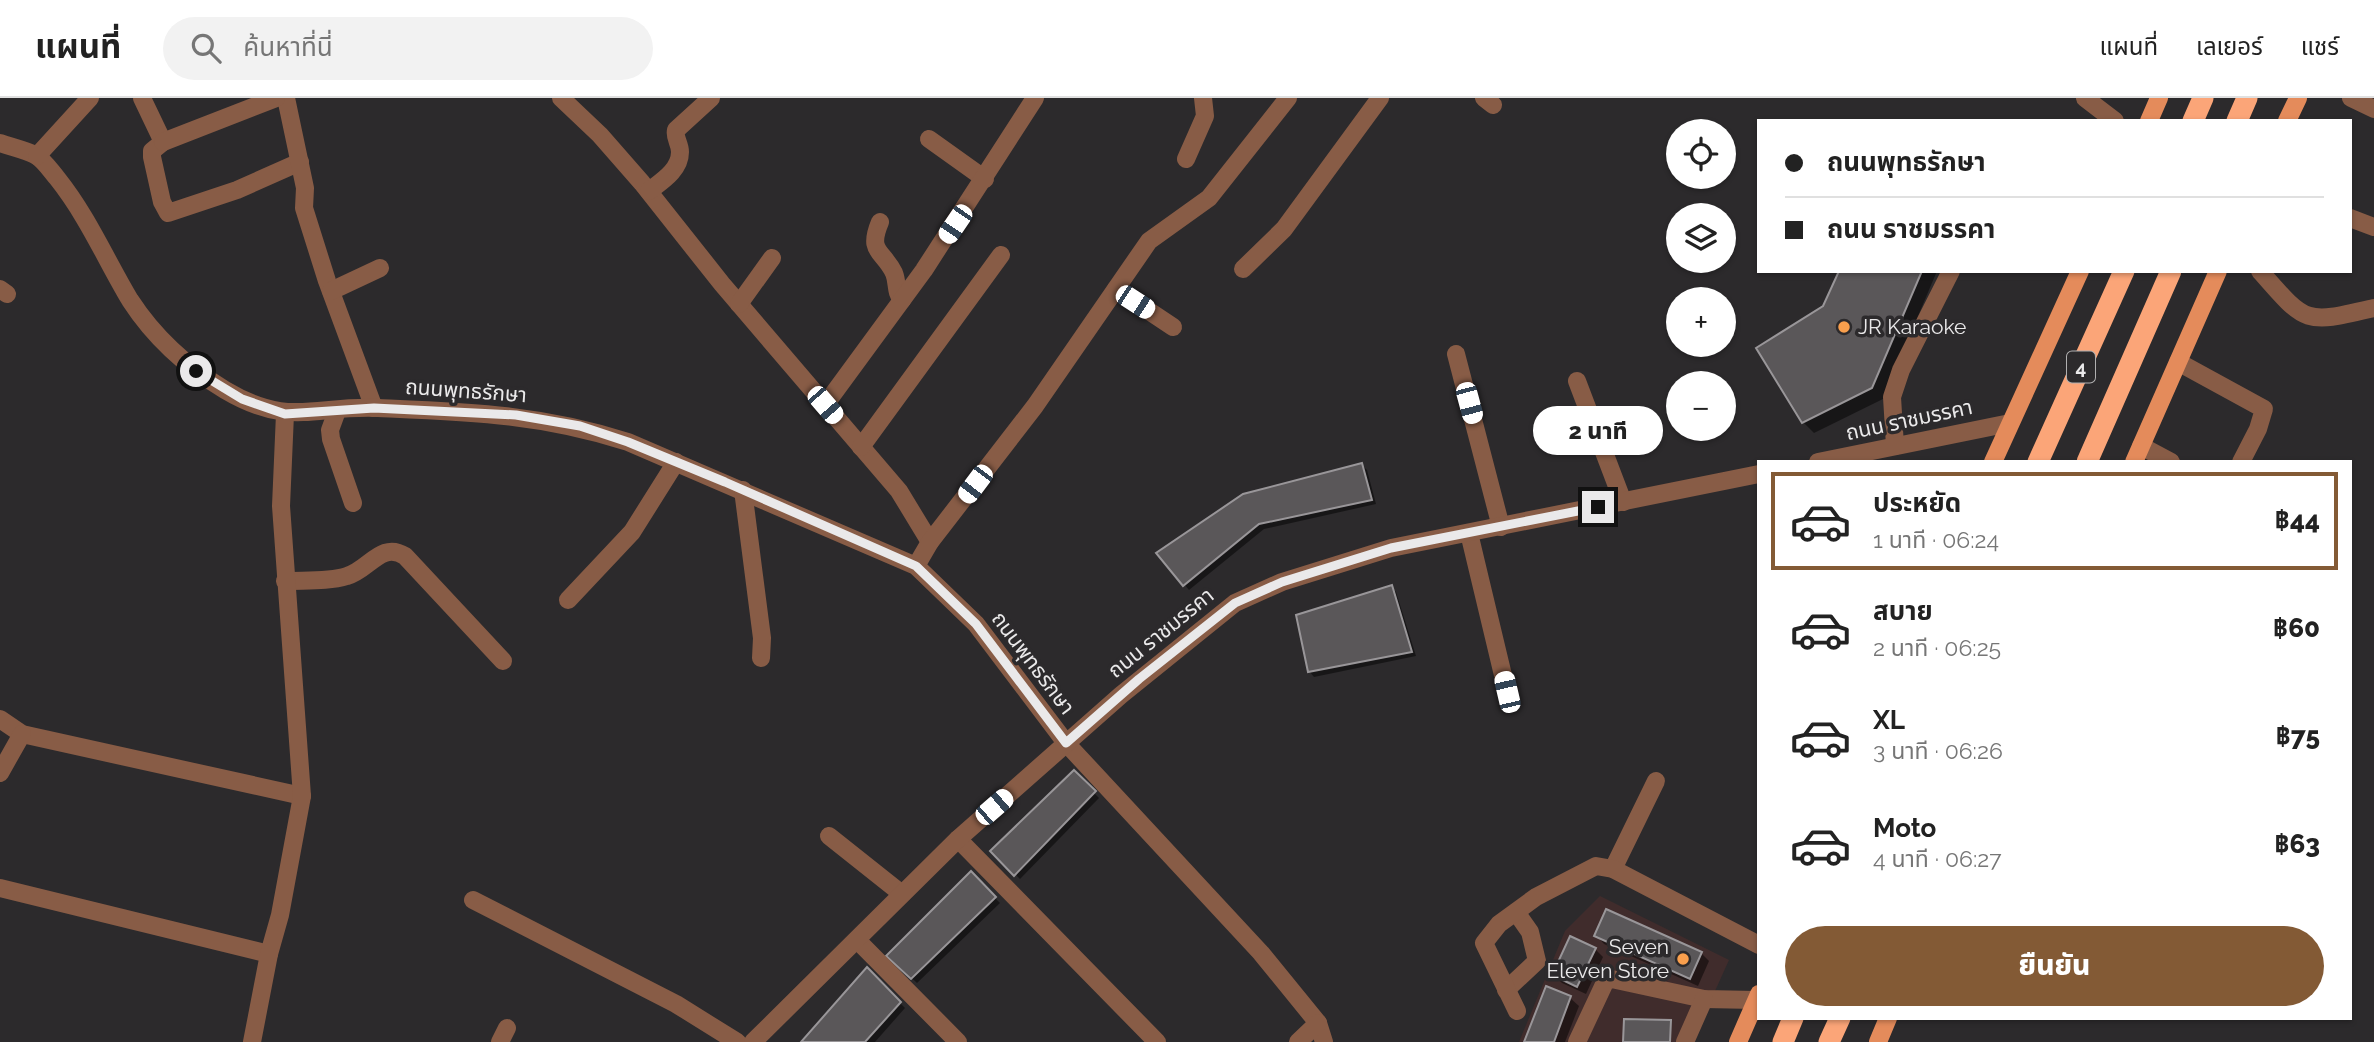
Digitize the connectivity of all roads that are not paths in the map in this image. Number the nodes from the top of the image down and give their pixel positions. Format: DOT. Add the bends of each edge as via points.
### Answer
graph roads {
  1 [pos="90,98"];
  2 [pos="142,98"];
  3 [pos="276,98"];
  4 [pos="286,98"];
  5 [pos="561,98"];
  6 [pos="710,98"];
  7 [pos="1035,98"];
  8 [pos="1203,98"];
  9 [pos="1288,98"];
  10 [pos="1380,98"];
  11 [pos="2085,98"];
  12 [pos="2159,98"];
  13 [pos="2203,98"];
  14 [pos="2247,98"];
  15 [pos="2298,98"];
  16 [pos="2351,98"];
  17 [pos="2374,109"];
  18 [pos="2112,119"];
  19 [pos="2150,119"];
  20 [pos="2194,119"];
  21 [pos="2238,119"];
  22 [pos="2288,119"];
  23 [pos="929,139"];
  24 [pos="163,142"];
  25 [pos="0,143"];
  26 [pos="37,156"];
  27 [pos="1186,159"];
  28 [pos="300,162"];
  29 [pos="985,179"];
  30 [pos="649,191"];
  31 [pos="2352,219"];
  32 [pos="880,222"];
  33 [pos="2374,227"];
  34 [pos="1001,255"];
  35 [pos="772,258"];
  36 [pos="380,268"];
  37 [pos="1243,269"];
  38 [pos="1950,273"];
  39 [pos="2079,273"];
  40 [pos="2123,273"];
  41 [pos="2170,273"];
  42 [pos="2217,273"];
  43 [pos="2262,273"];
  44 [pos="1116,289"];
  45 [pos="331,291"];
  46 [pos="902,300"];
  47 [pos="739,304"];
  48 [pos="2374,309"];
  49 [pos="1173,327"];
  50 [pos="1456,354"];
  51 [pos="2178,362"];
  52 [pos="1577,381"];
  53 [pos="825,405"];
  54 [pos="374,408"];
  55 [pos="337,411"];
  56 [pos="285,414"];
  57 [pos="2010,423"];
  58 [pos="1895,446"];
  59 [pos="861,447"];
  60 [pos="2138,454"];
  61 [pos="1828,460"];
  62 [pos="1994,460"];
  63 [pos="2039,460"];
  64 [pos="2088,460"];
  65 [pos="2163,460"];
  66 [pos="2242,460"];
  67 [pos="676,462"];
  68 [pos="1757,474"];
  69 [pos="743,490"];
  70 [pos="1623,502"];
  71 [pos="353,503"];
  72 [pos="1501,527"];
  73 [pos="1469,533"];
  74 [pos="930,542"];
  75 [pos="916,566"];
  76 [pos="285,581"];
  77 [pos="568,600"];
  78 [pos="761,658"];
  79 [pos="503,661"];
  80 [pos="1507,692"];
  81 [pos="0,719"];
  82 [pos="22,734"];
  83 [pos="1066,743"];
  84 [pos="0,773"];
  85 [pos="1656,780"];
  86 [pos="302,796"];
  87 [pos="828,836"];
  88 [pos="958,839"];
  89 [pos="1613,869"];
  90 [pos="0,888"];
  91 [pos="902,894"];
  92 [pos="473,900"];
  93 [pos="1516,912"];
  94 [pos="857,940"];
  95 [pos="1757,944"];
  96 [pos="269,954"];
  97 [pos="1506,990"];
  98 [pos="1757,997"];
  99 [pos="1704,999"];
  100 [pos="1517,1011"];
  101 [pos="1792,1020"];
  102 [pos="1839,1020"];
  103 [pos="1887,1020"];
  104 [pos="1318,1023"];
  105 [pos="252,1042"];
  106 [pos="737,1042"];
  107 [pos="753,1042"];
  108 [pos="958,1042"];
  109 [pos="1157,1042"];
  110 [pos="1298,1042"];
  111 [pos="1324,1042"];
  112 [pos="1577,1042"];
  113 [pos="1685,1042"];
  114 [pos="1738,1042"];
  115 [pos="1783,1042"];
  116 [pos="1829,1042"];
  117 [pos="1878,1042"];
  1 -- 26 [label="street"];
  2 -- 24 [label="street"];
  3 -- 24 [label="street"];
  4 -- 28 [label="street"];
  5 -- 30 [label="street"];
  6 -- 30 [label="street" via="676,130 680,155 666,179"];
  7 -- 29 [label="street"];
  8 -- 27 [label="street" via="1205,116"];
  9 -- 44 [label="street" via="1209,198 1149,241"];
  10 -- 37 [label="street" via="1284,229"];
  11 -- 18 [label="street"];
  12 -- 19 [label="main road"];
  13 -- 20 [label="highway"];
  14 -- 21 [label="highway"];
  15 -- 22 [label="main road"];
  16 -- 17 [label="street"];
  23 -- 29 [label="street"];
  24 -- 28 [label="street" via="152,157 165,210 173,213"];
  25 -- 26 [label="street"];
  26 -- 56 [label="street, ถนนพุทธรักษา" via="82,210 130,299 167,346 227,391"];
  28 -- 45 [label="street" via="304,208"];
  29 -- 46 [label="street"];
  30 -- 47 [label="street"];
  31 -- 33 [label="street"];
  32 -- 46 [label="street" via="875,248 894,273"];
  34 -- 59 [label="street"];
  35 -- 47 [label="street"];
  36 -- 45 [label="street"];
  38 -- 58 [label="street" via="1892,397"];
  39 -- 57 [label="main road, 4"];
  40 -- 63 [label="highway, 4"];
  41 -- 64 [label="highway, 4"];
  42 -- 51 [label="main road"];
  43 -- 48 [label="street" via="2305,317 2319,320"];
  44 -- 49 [label="street"];
  44 -- 74 [label="street" via="1035,406"];
  45 -- 54 [label="street"];
  46 -- 53 [label="street"];
  47 -- 53 [label="street"];
  50 -- 72 [label="street"];
  51 -- 60 [label="main road"];
  51 -- 66 [label="street" via="2263,409 2259,429"];
  52 -- 70 [label="street"];
  53 -- 59 [label="street"];
  54 -- 55 [label="street, ถนนพุทธรักษา"];
  54 -- 67 [label="street, ถนนพุทธรักษา" via="528,417 580,426"];
  55 -- 56 [label="street, ถนนพุทธรักษา"];
  55 -- 71 [label="street" via="331,439"];
  56 -- 76 [label="street" via="281,506"];
  57 -- 58 [label="street, ถนน ราชมรรคา"];
  57 -- 62 [label="main road, 4"];
  58 -- 61 [label="street, ถนน ราชมรรคา"];
  59 -- 74 [label="street" via="900,491"];
  60 -- 65 [label="street"];
  67 -- 69 [label="street, ถนนพุทธรักษา"];
  67 -- 77 [label="street" via="632,532"];
  68 -- 70 [label="street, ถนน ราชมรรคา"];
  69 -- 75 [label="street, ถนนพุทธรักษา"];
  69 -- 78 [label="street"];
  70 -- 72 [label="street, ถนน ราชมรรคา"];
  72 -- 73 [label="street, ถนน ราชมรรคา"];
  73 -- 80 [label="street"];
  73 -- 83 [label="street, ถนน ราชมรรคา" via="1391,548 1282,582 1235,603"];
  74 -- 75 [label="street"];
  75 -- 83 [label="street, ถนนพุทธรักษา" via="976,624"];
  76 -- 79 [label="street" via="348,576 386,551 396,550"];
  76 -- 86 [label="street"];
  81 -- 82 [label="street"];
  82 -- 84 [label="street"];
  82 -- 86 [label="street"];
  83 -- 88 [label="street, ถนน ราชมรรคา"];
  83 -- 104 [label="street, ถนนพุทธรักษา" via="1262,953"];
  85 -- 89 [label="street"];
  86 -- 96 [label="street"];
  87 -- 91 [label="street"];
  88 -- 91 [label="street, ถนน ราชมรรคา"];
  88 -- 109 [label="street"];
  89 -- 93 [label="street" via="1596,866"];
  89 -- 95 [label="street"];
  90 -- 96 [label="street"];
  91 -- 94 [label="street, ถนน ราชมรรคา"];
  92 -- 106 [label="street" via="677,1004"];
  93 -- 97 [label="street" via="1530,932 1537,961"];
  93 -- 97 [label="street" via="1484,943"];
  94 -- 107 [label="street, ถนน ราชมรรคา"];
  94 -- 108 [label="street"];
  96 -- 105 [label="street"];
  97 -- 100 [label="street"];
  98 -- 99 [label="street"];
  98 -- 114 [label="main road"];
  99 -- 112 [label="street" via="1607,978"];
  99 -- 113 [label="street"];
  101 -- 115 [label="highway"];
  102 -- 116 [label="highway"];
  103 -- 117 [label="main road"];
  104 -- 110 [label="street"];
  104 -- 111 [label="street"];
}
